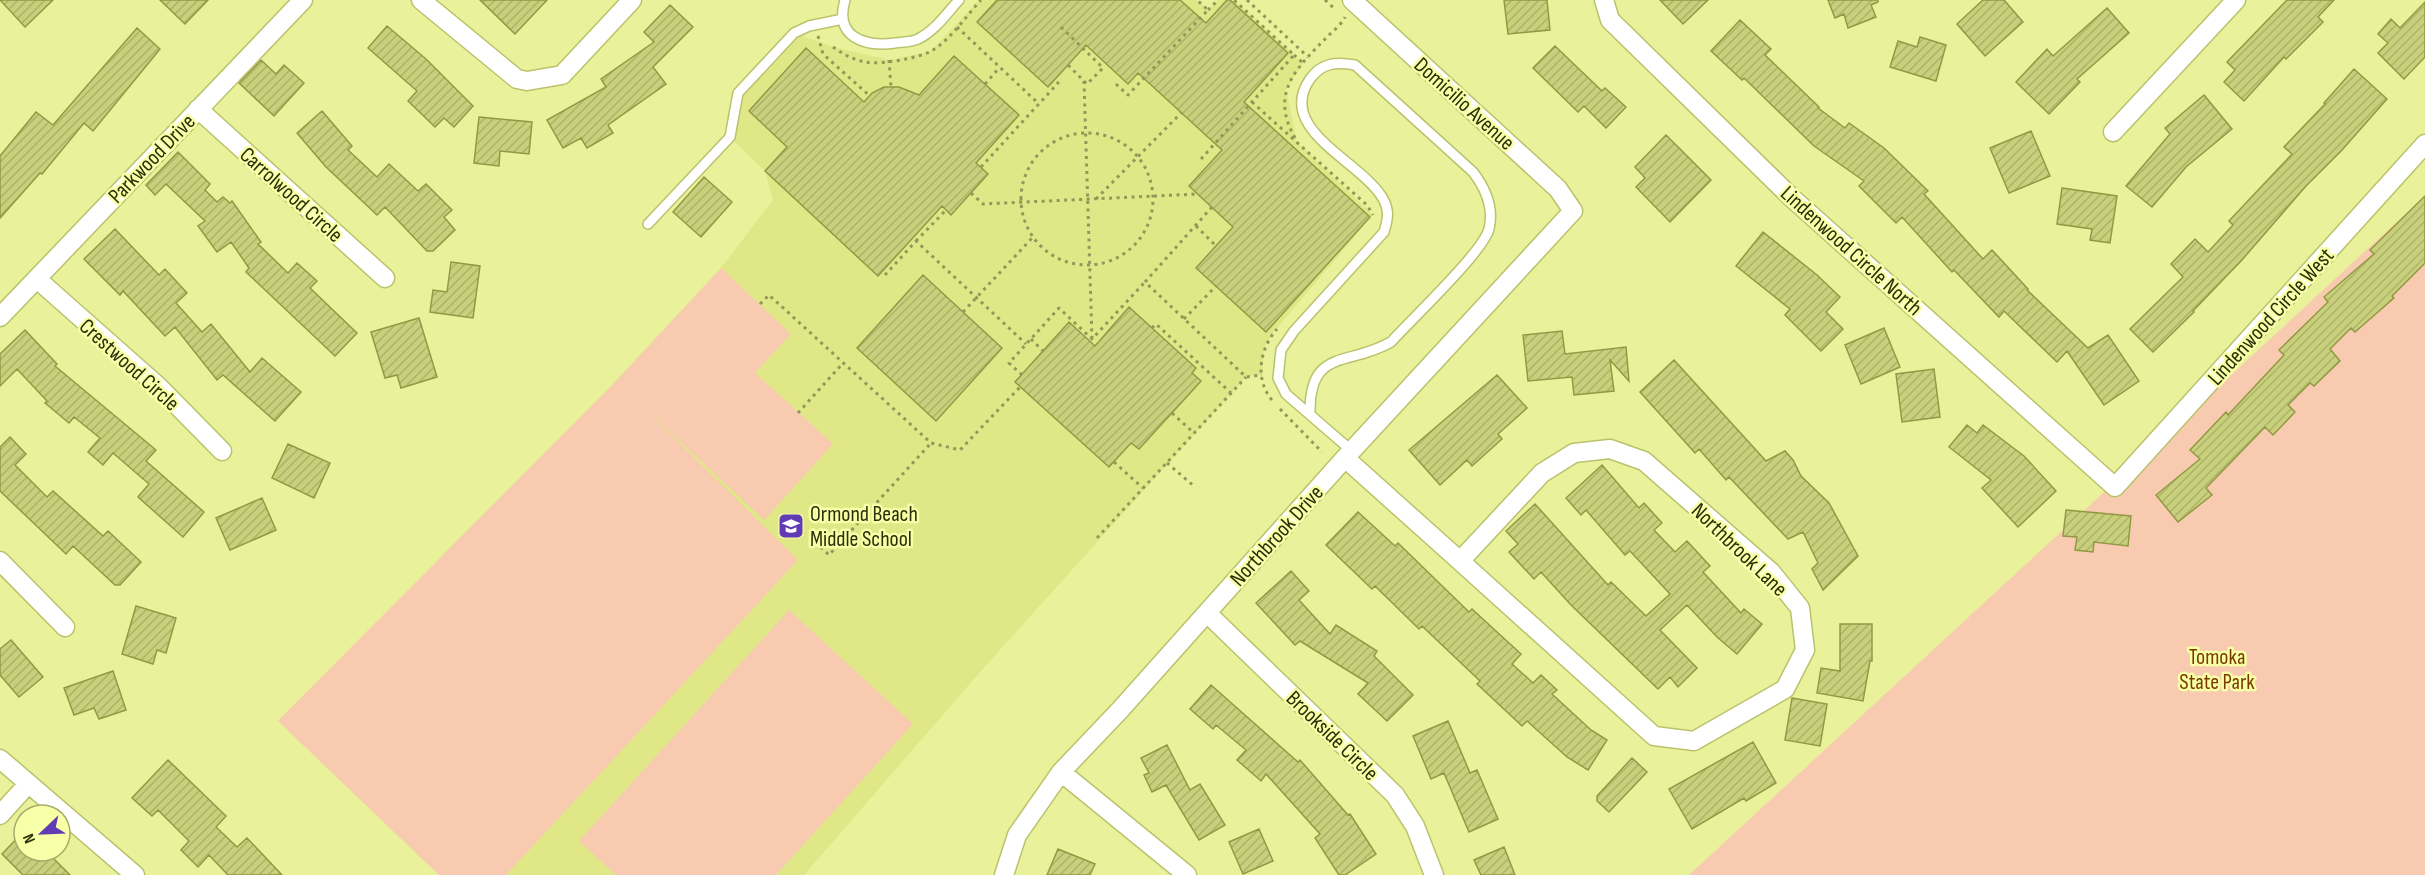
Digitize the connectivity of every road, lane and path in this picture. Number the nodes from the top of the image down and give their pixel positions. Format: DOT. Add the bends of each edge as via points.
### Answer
graph roads {
  1 [pos="303,0"];
  2 [pos="421,0"];
  3 [pos="632,0"];
  4 [pos="845,0"];
  5 [pos="959,0"];
  6 [pos="1197,0"];
  7 [pos="1218,0"];
  8 [pos="1234,0"];
  9 [pos="1247,0"];
  10 [pos="1325,0"];
  11 [pos="1352,0"];
  12 [pos="1604,0"];
  13 [pos="2236,0"];
  14 [pos="1208,10"];
  15 [pos="843,19"];
  16 [pos="957,27"];
  17 [pos="1061,27"];
  18 [pos="817,35"];
  19 [pos="1294,55"];
  20 [pos="889,60"];
  21 [pos="1303,63"];
  22 [pos="1068,65"];
  23 [pos="1000,68"];
  24 [pos="1054,80"];
  25 [pos="1084,81"];
  26 [pos="985,84"];
  27 [pos="1116,84"];
  28 [pos="891,87"];
  29 [pos="870,96"];
  30 [pos="1252,102"];
  31 [pos="1039,104"];
  32 [pos="198,109"];
  33 [pos="1181,113"];
  34 [pos="1086,132"];
  35 [pos="2113,132"];
  36 [pos="2425,144"];
  37 [pos="1138,157"];
  38 [pos="1201,159"];
  39 [pos="981,167"];
  40 [pos="971,193"];
  41 [pos="1198,194"];
  42 [pos="1153,196"];
  43 [pos="1088,200"];
  44 [pos="1094,200"];
  45 [pos="1021,202"];
  46 [pos="1212,207"];
  47 [pos="946,210"];
  48 [pos="1573,211"];
  49 [pos="648,224"];
  50 [pos="1372,224"];
  51 [pos="1195,226"];
  52 [pos="1032,237"];
  53 [pos="916,241"];
  54 [pos="1216,246"];
  55 [pos="1089,266"];
  56 [pos="885,275"];
  57 [pos="386,278"];
  58 [pos="37,279"];
  59 [pos="1145,282"];
  60 [pos="1216,286"];
  61 [pos="976,297"];
  62 [pos="760,304"];
  63 [pos="963,312"];
  64 [pos="0,317"];
  65 [pos="1184,319"];
  66 [pos="1279,327"];
  67 [pos="1152,328"];
  68 [pos="1030,339"];
  69 [pos="1092,339"];
  70 [pos="1026,344"];
  71 [pos="1043,351"];
  72 [pos="843,363"];
  73 [pos="1022,375"];
  74 [pos="1262,375"];
  75 [pos="1246,377"];
  76 [pos="1020,387"];
  77 [pos="1231,393"];
  78 [pos="798,413"];
  79 [pos="1172,413"];
  80 [pos="1310,414"];
  81 [pos="1194,433"];
  82 [pos="931,444"];
  83 [pos="222,451"];
  84 [pos="1322,452"];
  85 [pos="1349,454"];
  86 [pos="1114,462"];
  87 [pos="1167,463"];
  88 [pos="1195,487"];
  89 [pos="2115,487"];
  90 [pos="1143,489"];
  91 [pos="1097,538"];
  92 [pos="815,542"];
  93 [pos="0,561"];
  94 [pos="1460,561"];
  95 [pos="1207,613"];
  96 [pos="65,627"];
  97 [pos="0,759"];
  98 [pos="1061,772"];
  99 [pos="28,784"];
  100 [pos="0,815"];
  101 [pos="135,875"];
  102 [pos="1004,875"];
  103 [pos="1187,875"];
  104 [pos="1434,875"];
  1 -- 32 [label="street, Parkwood Drive"];
  2 -- 3 [label="street" via="517,79 527,81 562,75"];
  4 -- 15 [label="lane"];
  5 -- 15 [label="lane" via="916,40 877,45 860,41 846,30"];
  6 -- 14 [label="path"];
  7 -- 14 [label="path"];
  8 -- 19 [label="path"];
  9 -- 10 [label="path" via="1308,57 1346,18"];
  11 -- 48 [label="street, Domicilio Avenue" via="1558,189"];
  12 -- 89 [label="street, Lindenwood Circle North" via="1610,21 1792,198"];
  13 -- 35 [label="street"];
  14 -- 27 [label="path" via="1128,95"];
  15 -- 49 [label="lane" via="794,33 738,93 730,136"];
  16 -- 23 [label="path"];
  17 -- 25 [label="path" via="1103,68 1087,84"];
  18 -- 29 [label="path" via="823,54"];
  19 -- 21 [label="path"];
  19 -- 30 [label="path"];
  20 -- 28 [label="path"];
  22 -- 25 [label="path"];
  23 -- 26 [label="path"];
  23 -- 31 [label="path"];
  24 -- 31 [label="path" via="1058,83"];
  25 -- 34 [label="path"];
  30 -- 38 [label="path"];
  30 -- 50 [label="path" via="1367,205 1373,215"];
  31 -- 39 [label="path"];
  32 -- 57 [label="street, Carrolwood Circle"];
  32 -- 58 [label="street, Parkwood Drive"];
  33 -- 37 [label="path"];
  34 -- 37 [label="path" via="1109,136 1128,146"];
  34 -- 43 [label="path"];
  34 -- 45 [label="path" via="1049,144 1034,158 1024,177"];
  36 -- 89 [label="street, Lindenwood Circle West"];
  37 -- 42 [label="path" via="1152,184"];
  37 -- 44 [label="path"];
  40 -- 45 [label="path" via="983,204"];
  41 -- 42 [label="path"];
  42 -- 44 [label="path"];
  42 -- 55 [label="path" via="1147,229 1134,248 1115,260"];
  43 -- 44 [label="path"];
  43 -- 45 [label="path"];
  43 -- 55 [label="path"];
  45 -- 52 [label="path" via="1023,219"];
  46 -- 51 [label="path"];
  47 -- 53 [label="path"];
  48 -- 85 [label="street, Northbrook Drive"];
  51 -- 54 [label="path"];
  51 -- 59 [label="path"];
  52 -- 55 [label="path" via="1049,254 1069,264"];
  52 -- 61 [label="path"];
  53 -- 56 [label="path"];
  53 -- 61 [label="path"];
  55 -- 69 [label="path"];
  58 -- 64 [label="street, Parkwood Drive"];
  58 -- 83 [label="street, Crestwood Circle" via="159,387"];
  59 -- 65 [label="path"];
  59 -- 69 [label="path"];
  60 -- 65 [label="path"];
  61 -- 63 [label="path"];
  61 -- 70 [label="path"];
  62 -- 72 [label="path" via="769,295"];
  65 -- 75 [label="path"];
  66 -- 74 [label="path" via="1264,348"];
  67 -- 77 [label="path" via="1156,324"];
  68 -- 69 [label="path" via="1059,308"];
  68 -- 70 [label="path"];
  68 -- 71 [label="path"];
  70 -- 73 [label="path" via="1009,363"];
  72 -- 78 [label="path"];
  72 -- 82 [label="path"];
  74 -- 75 [label="path"];
  74 -- 84 [label="path" via="1269,396"];
  75 -- 77 [label="path"];
  76 -- 82 [label="path" via="960,450"];
  77 -- 81 [label="path"];
  79 -- 81 [label="path"];
  80 -- 80 [label="lane" via="1310,397 1318,373 1335,361 1375,351 1390,342 1478,249 1489,230 1490,206 1485,187 1473,172 1372,78 1355,65 1333,62 1314,72 1304,88 1301,105 1305,121 1375,188 1389,215 1384,232 1281,350 1278,378 1286,394"];
  80 -- 85 [label="lane"];
  81 -- 87 [label="path"];
  82 -- 92 [label="path" via="829,555"];
  85 -- 94 [label="street, Northbrook Lane"];
  85 -- 95 [label="street, Northbrook Drive"];
  86 -- 90 [label="path"];
  87 -- 88 [label="path"];
  87 -- 90 [label="path"];
  90 -- 91 [label="path"];
  93 -- 96 [label="street"];
  94 -- 94 [label="street, Northbrook Lane" via="1654,735 1694,741 1785,689 1805,650 1800,608 1771,572 1644,460 1610,449 1574,453 1542,473"];
  95 -- 98 [label="street, Northbrook Drive"];
  95 -- 104 [label="street, Brookside Circle" via="1395,795 1415,826"];
  97 -- 99 [label="street"];
  98 -- 102 [label="street, Northbrook Drive" via="1017,835"];
  98 -- 103 [label="street"];
  99 -- 100 [label="street"];
  99 -- 101 [label="street"];
}
